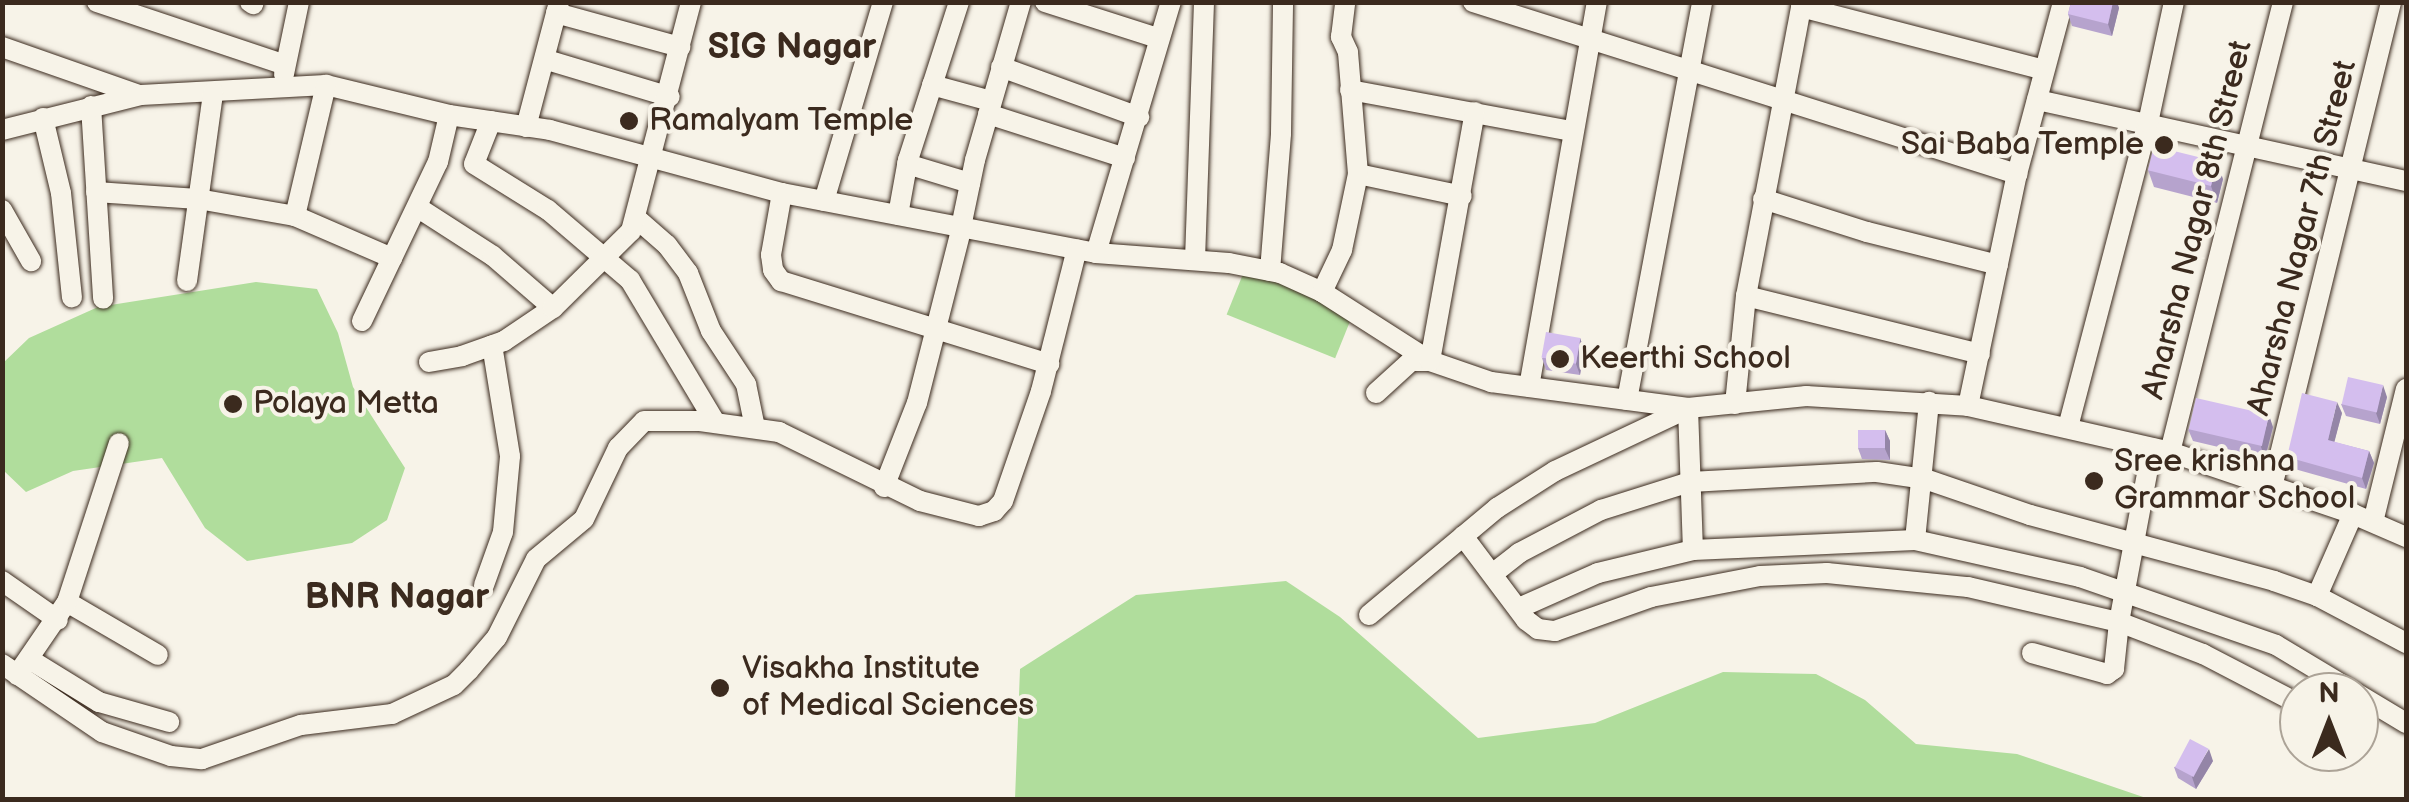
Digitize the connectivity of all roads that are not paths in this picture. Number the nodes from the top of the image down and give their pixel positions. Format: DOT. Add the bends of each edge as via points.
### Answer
graph roads {
  1 [pos="97,2"];
  2 [pos="299,2"];
  3 [pos="691,2"];
  4 [pos="883,2"];
  5 [pos="958,2"];
  6 [pos="1021,2"];
  7 [pos="1045,2"];
  8 [pos="1171,2"];
  9 [pos="1204,2"];
  10 [pos="1283,2"];
  11 [pos="1345,2"];
  12 [pos="1474,2"];
  13 [pos="1597,2"];
  14 [pos="1702,2"];
  15 [pos="2062,2"];
  16 [pos="2174,2"];
  17 [pos="2283,2"];
  18 [pos="2391,2"];
  19 [pos="1802,5"];
  20 [pos="556,6"];
  21 [pos="1158,38"];
  22 [pos="1590,38"];
  23 [pos="2,47"];
  24 [pos="680,47"];
  25 [pos="547,60"];
  26 [pos="1001,67"];
  27 [pos="1689,69"];
  28 [pos="2044,70"];
  29 [pos="284,75"];
  30 [pos="932,84"];
  31 [pos="326,85"];
  32 [pos="1350,90"];
  33 [pos="212,92"];
  34 [pos="141,96"];
  35 [pos="670,97"];
  36 [pos="2036,100"];
  37 [pos="1781,101"];
  38 [pos="91,106"];
  39 [pos="989,108"];
  40 [pos="1475,112"];
  41 [pos="448,115"];
  42 [pos="1139,117"];
  43 [pos="43,118"];
  44 [pos="491,121"];
  45 [pos="2148,123"];
  46 [pos="526,127"];
  47 [pos="2,130"];
  48 [pos="1571,131"];
  49 [pos="2249,146"];
  50 [pos="652,157"];
  51 [pos="1125,158"];
  52 [pos="907,164"];
  53 [pos="2353,168"];
  54 [pos="1358,174"];
  55 [pos="2017,174"];
  56 [pos="2406,182"];
  57 [pos="970,183"];
  58 [pos="96,192"];
  59 [pos="782,193"];
  60 [pos="1462,196"];
  61 [pos="198,199"];
  62 [pos="1763,199"];
  63 [pos="824,201"];
  64 [pos="417,208"];
  65 [pos="2,210"];
  66 [pos="898,215"];
  67 [pos="294,216"];
  68 [pos="636,218"];
  69 [pos="961,227"];
  70 [pos="1086,251"];
  71 [pos="608,257"];
  72 [pos="392,258"];
  73 [pos="1196,260"];
  74 [pos="32,261"];
  75 [pos="1998,265"];
  76 [pos="1270,271"];
  77 [pos="187,281"];
  78 [pos="1322,292"];
  79 [pos="1746,296"];
  80 [pos="72,298"];
  81 [pos="103,298"];
  82 [pos="553,308"];
  83 [pos="362,321"];
  84 [pos="937,330"];
  85 [pos="492,345"];
  86 [pos="1980,354"];
  87 [pos="1430,361"];
  88 [pos="429,362"];
  89 [pos="1049,364"];
  90 [pos="1528,387"];
  91 [pos="2406,388"];
  92 [pos="1376,392"];
  93 [pos="1627,400"];
  94 [pos="1929,402"];
  95 [pos="1735,404"];
  96 [pos="1968,406"];
  97 [pos="1688,408"];
  98 [pos="715,422"];
  99 [pos="2068,427"];
  100 [pos="755,428"];
  101 [pos="119,443"];
  102 [pos="2161,450"];
  103 [pos="1925,479"];
  104 [pos="1690,482"];
  105 [pos="884,487"];
  106 [pos="2272,487"];
  107 [pos="2363,518"];
  108 [pos="1463,536"];
  109 [pos="2406,537"];
  110 [pos="1916,540"];
  111 [pos="2135,542"];
  112 [pos="1693,550"];
  113 [pos="1495,572"];
  114 [pos="2,582"];
  115 [pos="484,585"];
  116 [pos="2121,590"];
  117 [pos="2316,596"];
  118 [pos="1519,608"];
  119 [pos="62,611"];
  120 [pos="1368,614"];
  121 [pos="2118,622"];
  122 [pos="2406,643"];
  123 [pos="2032,653"];
  124 [pos="158,655"];
  125 [pos="16,666"];
  126 [pos="2279,694"];
  127 [pos="169,722"];
  128 [pos="2406,723"];
  1 -- 29 [label="street"];
  2 -- 29 [label="street"];
  3 -- 24 [label="street"];
  4 -- 63 [label="street"];
  5 -- 30 [label="street"];
  6 -- 26 [label="street"];
  7 -- 21 [label="street"];
  8 -- 21 [label="street"];
  9 -- 73 [label="street"];
  10 -- 76 [label="street"];
  11 -- 32 [label="street" via="1341,37"];
  12 -- 22 [label="street"];
  13 -- 22 [label="street"];
  14 -- 27 [label="street"];
  15 -- 28 [label="street"];
  16 -- 45 [label="street"];
  17 -- 49 [label="street, Aharsha Nagar 8th Street"];
  18 -- 53 [label="street, Aharsha Nagar 7th Street"];
  19 -- 28 [label="street"];
  19 -- 37 [label="street"];
  20 -- 24 [label="street"];
  20 -- 25 [label="street"];
  21 -- 42 [label="street"];
  22 -- 27 [label="street"];
  22 -- 48 [label="street"];
  23 -- 34 [label="street"];
  24 -- 35 [label="street"];
  25 -- 35 [label="street"];
  25 -- 46 [label="street"];
  26 -- 39 [label="street"];
  26 -- 42 [label="street"];
  27 -- 37 [label="street"];
  27 -- 93 [label="street"];
  28 -- 36 [label="street"];
  29 -- 31 [label="street"];
  29 -- 33 [label="street"];
  30 -- 39 [label="street"];
  30 -- 52 [label="street"];
  31 -- 41 [label="street"];
  31 -- 67 [label="street"];
  32 -- 40 [label="street"];
  32 -- 54 [label="street"];
  33 -- 34 [label="street"];
  33 -- 61 [label="street"];
  34 -- 38 [label="street"];
  35 -- 50 [label="street"];
  36 -- 45 [label="street"];
  36 -- 55 [label="street"];
  37 -- 55 [label="street"];
  37 -- 62 [label="street"];
  38 -- 43 [label="street"];
  38 -- 58 [label="street"];
  39 -- 51 [label="street"];
  39 -- 57 [label="street"];
  40 -- 48 [label="street"];
  40 -- 60 [label="street"];
  41 -- 44 [label="street"];
  41 -- 64 [label="street" via="438,162"];
  42 -- 51 [label="street"];
  43 -- 47 [label="street"];
  43 -- 80 [label="street" via="61,193"];
  44 -- 46 [label="street"];
  44 -- 71 [label="street" via="474,164"];
  45 -- 49 [label="street"];
  45 -- 99 [label="street"];
  46 -- 50 [label="street"];
  48 -- 90 [label="street"];
  49 -- 53 [label="street"];
  49 -- 102 [label="street, Aharsha Nagar 8th Street"];
  50 -- 59 [label="street"];
  50 -- 68 [label="street"];
  51 -- 70 [label="street"];
  52 -- 57 [label="street"];
  52 -- 66 [label="street"];
  53 -- 56 [label="street"];
  53 -- 106 [label="street, Aharsha Nagar 7th Street"];
  54 -- 60 [label="street"];
  54 -- 78 [label="street" via="1342,250"];
  55 -- 75 [label="street"];
  57 -- 69 [label="street"];
  58 -- 61 [label="street"];
  58 -- 81 [label="street"];
  59 -- 63 [label="street"];
  59 -- 84 [label="street" via="771,255 781,281"];
  60 -- 87 [label="street"];
  61 -- 67 [label="street"];
  61 -- 77 [label="street"];
  62 -- 75 [label="street"];
  62 -- 79 [label="street"];
  63 -- 66 [label="street"];
  64 -- 72 [label="street"];
  64 -- 82 [label="street" via="493,256"];
  65 -- 74 [label="street"];
  66 -- 69 [label="street"];
  67 -- 72 [label="street"];
  68 -- 71 [label="street"];
  68 -- 100 [label="street" via="688,273 718,345 746,384"];
  69 -- 70 [label="street"];
  69 -- 84 [label="street"];
  70 -- 73 [label="street"];
  70 -- 89 [label="street"];
  71 -- 82 [label="street"];
  71 -- 98 [label="street" via="630,280"];
  72 -- 83 [label="street"];
  73 -- 76 [label="street"];
  75 -- 86 [label="street"];
  76 -- 78 [label="street"];
  78 -- 87 [label="street"];
  79 -- 86 [label="street"];
  79 -- 95 [label="street"];
  82 -- 85 [label="street"];
  84 -- 89 [label="street"];
  84 -- 105 [label="street"];
  85 -- 88 [label="street"];
  85 -- 115 [label="street" via="510,456 502,532"];
  86 -- 96 [label="street"];
  87 -- 90 [label="street"];
  87 -- 92 [label="street" via="1411,360"];
  89 -- 105 [label="street" via="994,511 979,516"];
  90 -- 93 [label="street"];
  91 -- 107 [label="street"];
  93 -- 97 [label="street"];
  94 -- 95 [label="street" via="1806,396"];
  94 -- 96 [label="street"];
  94 -- 103 [label="street"];
  95 -- 97 [label="street"];
  96 -- 99 [label="street"];
  97 -- 104 [label="street"];
  97 -- 108 [label="street" via="1555,470"];
  98 -- 100 [label="street"];
  98 -- 125 [label="street" via="637,424 584,519 536,559 488,648 454,685 392,714 301,725 202,758 171,756 102,732"];
  99 -- 102 [label="street"];
  100 -- 105 [label="street" via="780,432"];
  101 -- 119 [label="street"];
  102 -- 106 [label="street"];
  102 -- 111 [label="street, Aharsha Nagar 8th Street"];
  103 -- 104 [label="street" via="1878,472"];
  103 -- 110 [label="street"];
  103 -- 111 [label="street"];
  104 -- 112 [label="street"];
  104 -- 113 [label="street" via="1588,517"];
  106 -- 107 [label="street"];
  107 -- 109 [label="street"];
  107 -- 117 [label="street"];
  108 -- 113 [label="street"];
  108 -- 120 [label="street"];
  110 -- 112 [label="street"];
  110 -- 116 [label="street"];
  111 -- 116 [label="street, Aharsha Nagar 8th Street"];
  111 -- 117 [label="street"];
  112 -- 118 [label="street" via="1598,573"];
  113 -- 118 [label="street"];
  114 -- 119 [label="street"];
  116 -- 121 [label="street, Aharsha Nagar 8th Street"];
  116 -- 128 [label="street" via="2276,645"];
  117 -- 122 [label="street"];
  118 -- 121 [label="street" via="1538,629 1555,631 1651,597 1760,576 1827,573 1968,587"];
  119 -- 124 [label="street"];
  119 -- 125 [label="street"];
  121 -- 123 [label="street, Aharsha Nagar 8th Street" via="2114,668 2107,674"];
  121 -- 126 [label="street" via="2203,654"];
  125 -- 127 [label="street" via="99,702"];
}
